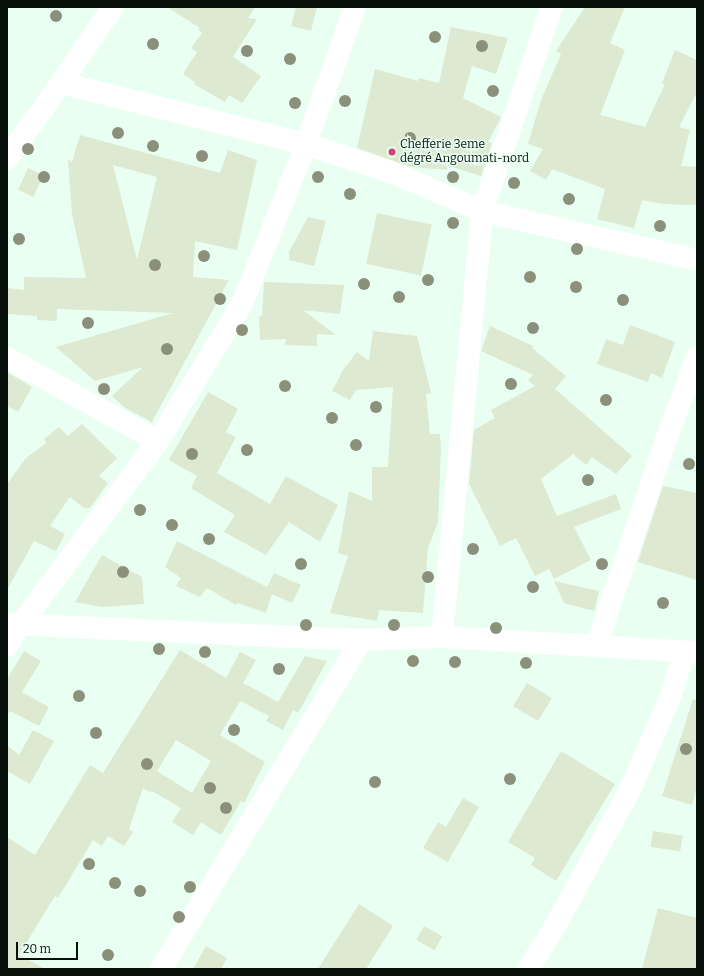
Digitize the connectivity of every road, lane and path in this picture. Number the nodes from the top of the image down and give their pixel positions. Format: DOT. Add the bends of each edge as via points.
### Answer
graph roads {
  1 [pos="113,7"];
  2 [pos="355,7"];
  3 [pos="552,7"];
  4 [pos="61,83"];
  5 [pos="306,144"];
  6 [pos="7,159"];
  7 [pos="482,211"];
  8 [pos="697,260"];
  9 [pos="697,356"];
  10 [pos="7,358"];
  11 [pos="158,442"];
  12 [pos="14,624"];
  13 [pos="442,636"];
  14 [pos="362,640"];
  15 [pos="7,646"];
  16 [pos="596,646"];
  17 [pos="691,652"];
  18 [pos="161,969"];
  19 [pos="528,969"];
  1 -- 4 [label="street"];
  2 -- 5 [label="street"];
  3 -- 7 [label="street"];
  4 -- 5 [label="street"];
  4 -- 6 [label="street"];
  5 -- 7 [label="street" via="396,174"];
  5 -- 11 [label="street" via="242,304"];
  7 -- 8 [label="street"];
  7 -- 13 [label="street"];
  9 -- 16 [label="street" via="662,448"];
  10 -- 11 [label="street"];
  11 -- 12 [label="street"];
  12 -- 14 [label="street"];
  12 -- 15 [label="street"];
  13 -- 14 [label="street"];
  13 -- 16 [label="street"];
  14 -- 18 [label="street"];
  16 -- 17 [label="street"];
  17 -- 19 [label="street" via="631,788 550,935"];
}
